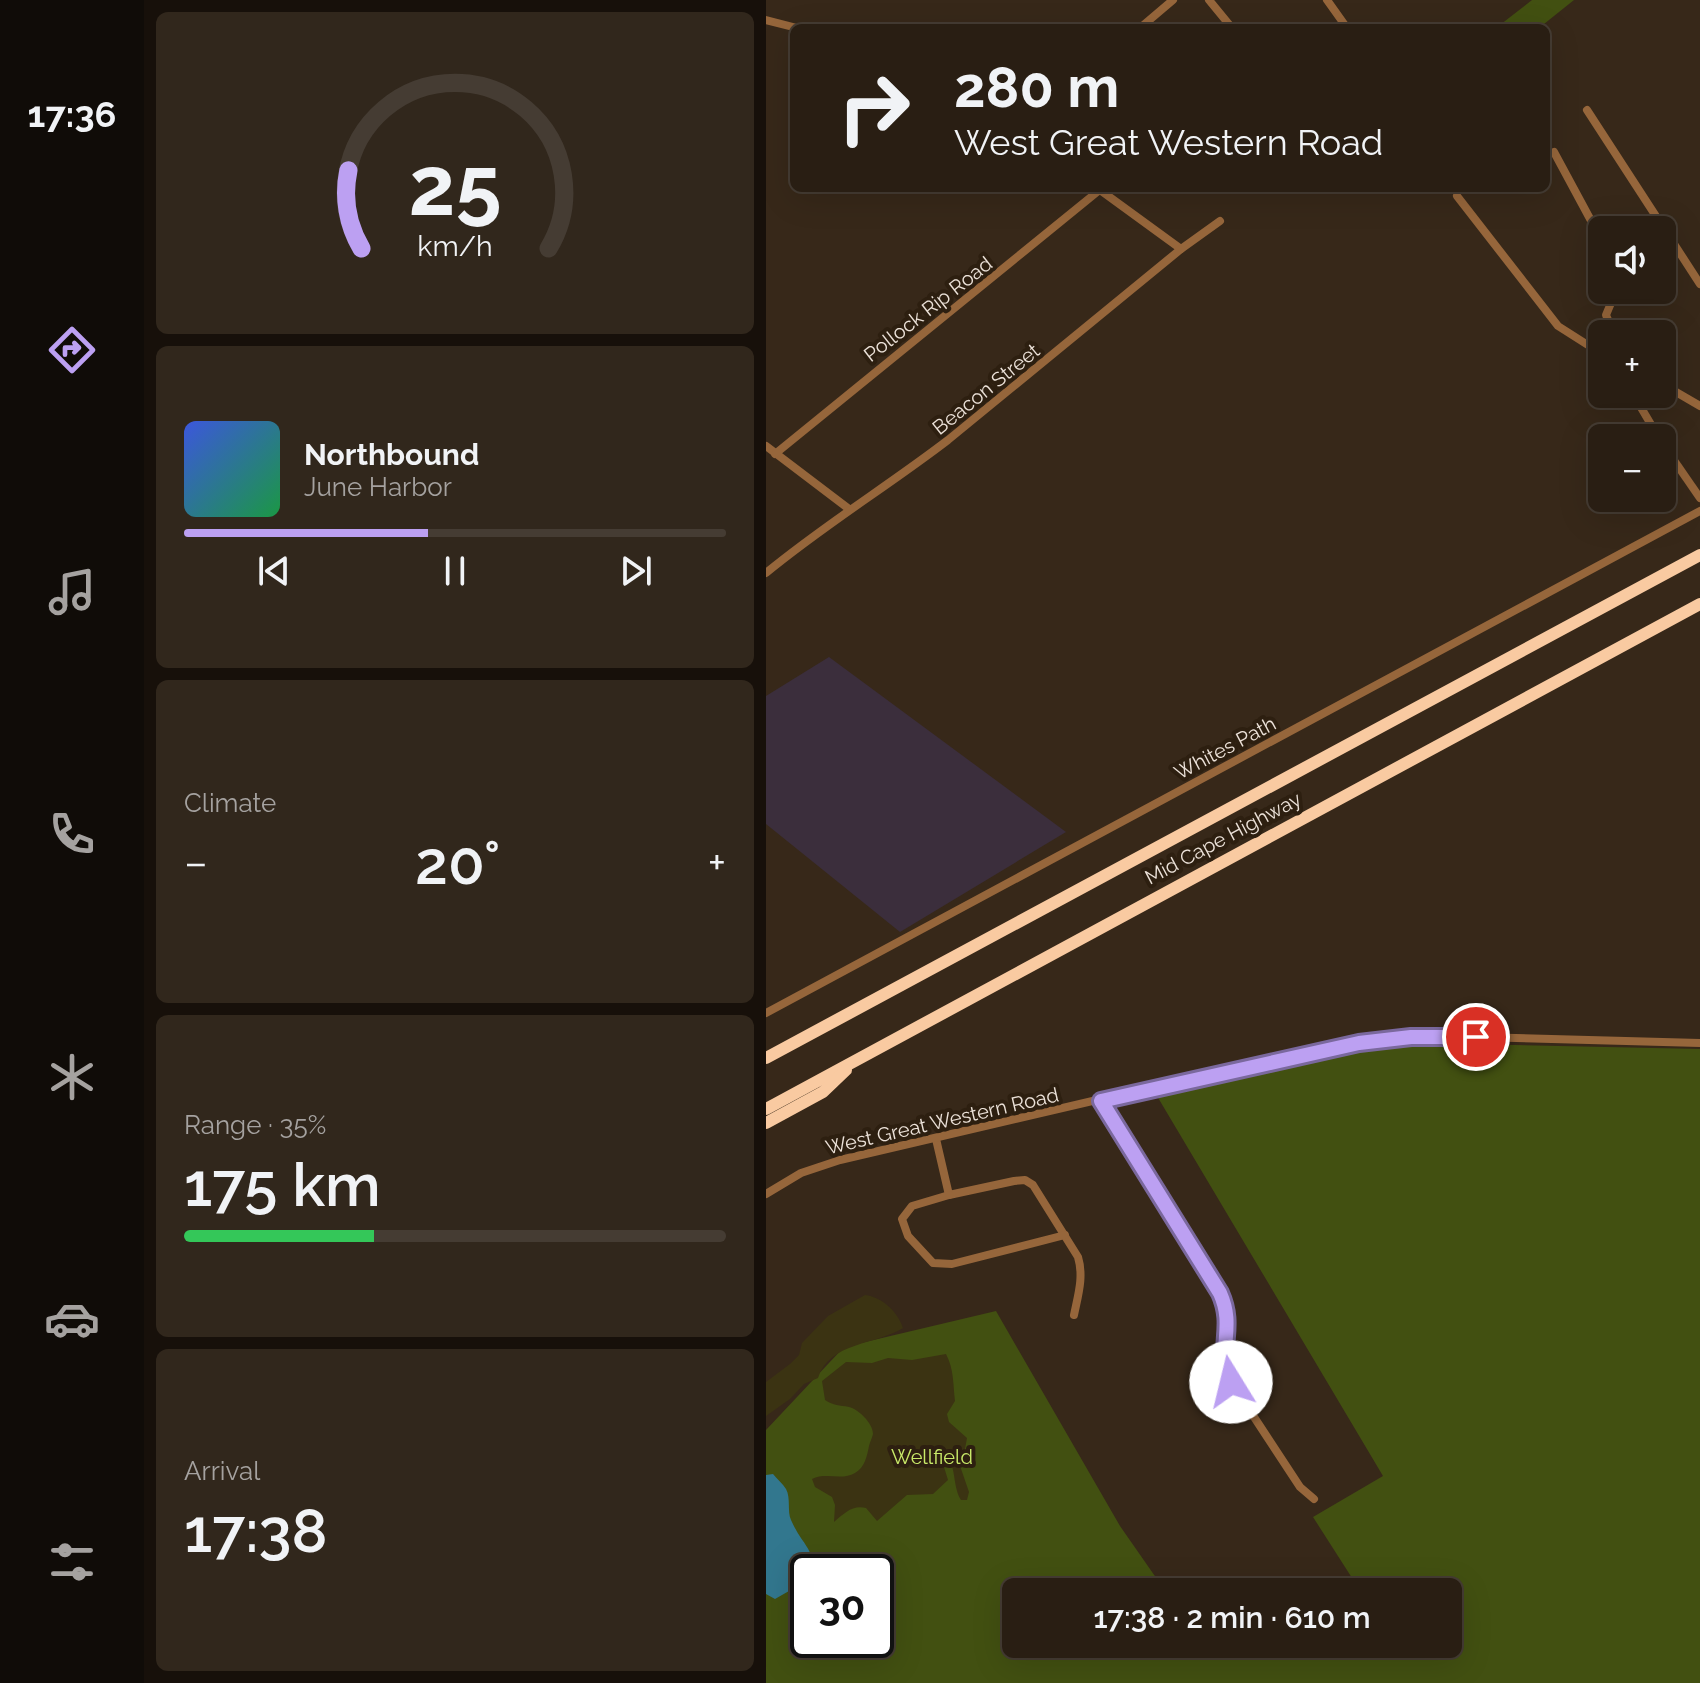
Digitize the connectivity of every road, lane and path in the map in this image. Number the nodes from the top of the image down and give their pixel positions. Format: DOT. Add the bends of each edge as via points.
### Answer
graph roads {
  1 [pos="1173,0"];
  2 [pos="1209,0"];
  3 [pos="1327,0"];
  4 [pos="766,20"];
  5 [pos="1145,24"];
  6 [pos="1229,24"];
  7 [pos="1344,24"];
  8 [pos="790,26"];
  9 [pos="1587,110"];
  10 [pos="1554,152"];
  11 [pos="1097,192"];
  12 [pos="1105,192"];
  13 [pos="1457,196"];
  14 [pos="1589,216"];
  15 [pos="1220,221"];
  16 [pos="1181,249"];
  17 [pos="1700,284"];
  18 [pos="1588,345"];
  19 [pos="1676,392"];
  20 [pos="1700,406"];
  21 [pos="766,446"];
  22 [pos="775,454"];
  23 [pos="1676,463"];
  24 [pos="1700,498"];
  25 [pos="849,509"];
  26 [pos="1700,511"];
  27 [pos="1700,555"];
  28 [pos="766,573"];
  29 [pos="1700,604"];
  30 [pos="766,1013"];
  31 [pos="1700,1043"];
  32 [pos="766,1058"];
  33 [pos="850,1065"];
  34 [pos="1101,1101"];
  35 [pos="766,1109"];
  36 [pos="766,1123"];
  37 [pos="936,1139"];
  38 [pos="766,1194"];
  39 [pos="949,1195"];
  40 [pos="1065,1235"];
  41 [pos="1074,1315"];
  42 [pos="1314,1499"];
  1 -- 5 [label="street"];
  2 -- 6 [label="street"];
  3 -- 7 [label="street"];
  4 -- 8 [label="street"];
  9 -- 17 [label="street"];
  10 -- 14 [label="street"];
  11 -- 22 [label="street, Pollock Rip Road"];
  12 -- 16 [label="street"];
  13 -- 18 [label="street" via="1558,326"];
  15 -- 16 [label="street, Beacon Street"];
  16 -- 25 [label="street, Beacon Street" via="948,440"];
  19 -- 20 [label="street"];
  21 -- 22 [label="street"];
  22 -- 25 [label="street"];
  23 -- 24 [label="street"];
  25 -- 28 [label="street, Beacon Street"];
  26 -- 30 [label="street, Whites Path"];
  27 -- 32 [label="highway, Mid Cape Highway"];
  29 -- 33 [label="highway, Mid Cape Highway"];
  31 -- 34 [label="street, West Great Western Road" via="1401,1038 1327,1049"];
  33 -- 35 [label="highway, Mid Cape Highway"];
  33 -- 36 [label="highway" via="823,1092"];
  34 -- 37 [label="street, West Great Western Road"];
  34 -- 42 [label="street" via="1220,1293 1228,1314 1224,1356 1231,1382 1300,1487"];
  37 -- 38 [label="street, West Great Western Road" via="815,1168"];
  37 -- 39 [label="street"];
  39 -- 40 [label="street" via="1029,1182"];
  39 -- 40 [label="street" via="912,1206 902,1219 908,1236 933,1263 952,1264"];
  40 -- 41 [label="street" via="1081,1267"];
}
